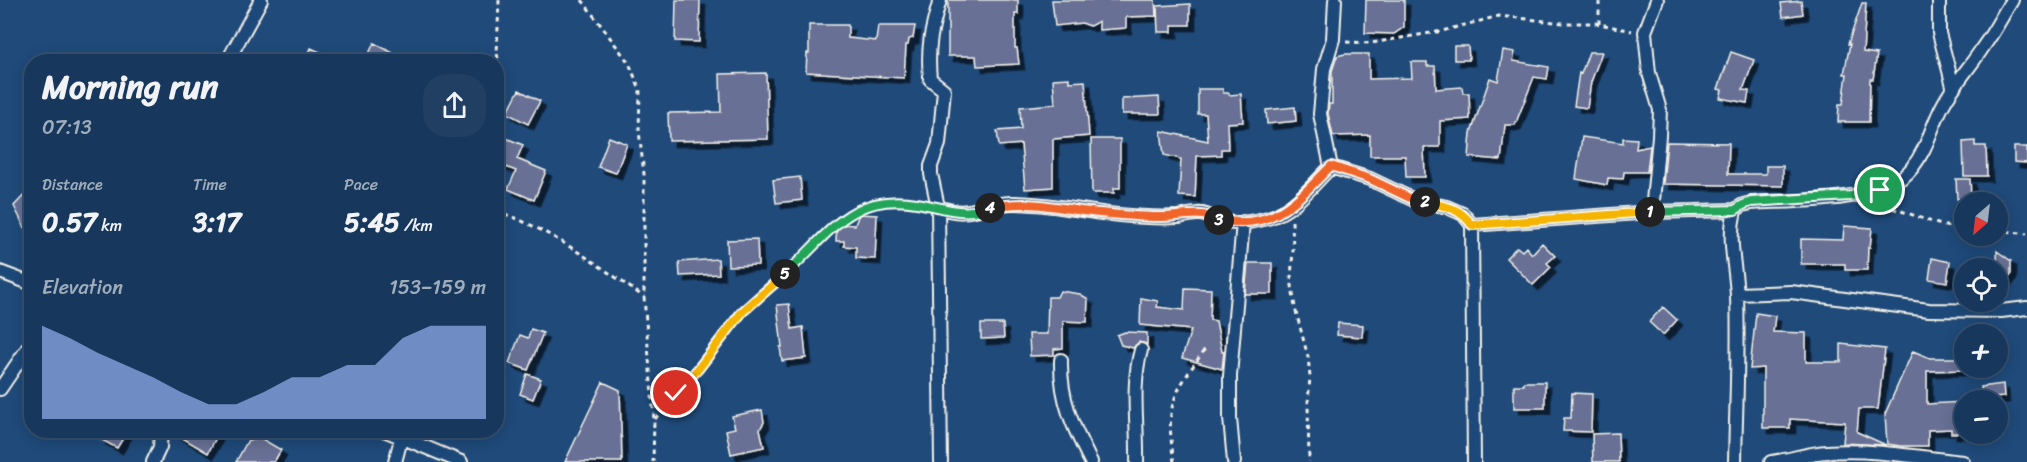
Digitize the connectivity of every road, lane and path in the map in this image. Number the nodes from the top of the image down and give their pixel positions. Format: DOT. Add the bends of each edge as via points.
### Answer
graph roads {
  1 [pos="261,0"];
  2 [pos="499,0"];
  3 [pos="582,0"];
  4 [pos="940,0"];
  5 [pos="1335,0"];
  6 [pos="1599,0"];
  7 [pos="1657,0"];
  8 [pos="1939,0"];
  9 [pos="2012,0"];
  10 [pos="1599,24"];
  11 [pos="1646,35"];
  12 [pos="1332,42"];
  13 [pos="231,54"];
  14 [pos="497,54"];
  15 [pos="1953,86"];
  16 [pos="1331,166"];
  17 [pos="1851,196"];
  18 [pos="938,207"];
  19 [pos="1289,208"];
  20 [pos="1735,210"];
  21 [pos="1652,212"];
  22 [pos="504,213"];
  23 [pos="1243,222"];
  24 [pos="1472,225"];
  25 [pos="1954,227"];
  26 [pos="2008,231"];
  27 [pos="2027,234"];
  28 [pos="0,272"];
  29 [pos="24,281"];
  30 [pos="1737,294"];
  31 [pos="644,297"];
  32 [pos="2027,308"];
  33 [pos="1205,349"];
  34 [pos="1141,350"];
  35 [pos="24,354"];
  36 [pos="1061,360"];
  37 [pos="0,389"];
  38 [pos="654,420"];
  39 [pos="161,438"];
  40 [pos="401,439"];
  41 [pos="153,462"];
  42 [pos="395,462"];
  43 [pos="461,462"];
  44 [pos="653,462"];
  45 [pos="941,462"];
  46 [pos="1091,462"];
  47 [pos="1137,462"];
  48 [pos="1174,462"];
  49 [pos="1234,462"];
  50 [pos="1309,462"];
  51 [pos="1474,462"];
  52 [pos="1735,462"];
  53 [pos="1771,462"];
  54 [pos="1963,462"];
  1 -- 13 [label="street"];
  2 -- 14 [label="path"];
  3 -- 31 [label="path" via="629,63 640,90 639,131 645,174"];
  4 -- 18 [label="street" via="928,57 930,79 944,90 939,144 931,174"];
  5 -- 12 [label="street"];
  6 -- 10 [label="path"];
  7 -- 11 [label="street"];
  8 -- 15 [label="street" via="1939,33"];
  9 -- 15 [label="street" via="1983,48"];
  10 -- 11 [label="path"];
  10 -- 12 [label="path" via="1500,16 1371,43"];
  11 -- 21 [label="street" via="1649,73 1660,110"];
  12 -- 16 [label="street" via="1324,69 1320,114"];
  15 -- 17 [label="street" via="1911,171 1880,190"];
  16 -- 19 [label="street"];
  16 -- 24 [label="street" via="1414,200 1463,213"];
  17 -- 20 [label="street" via="1751,202"];
  17 -- 25 [label="path"];
  18 -- 23 [label="street" via="965,212 1007,203 1035,204 1119,215 1180,217 1196,213"];
  18 -- 38 [label="path" via="886,202 849,214 742,312"];
  18 -- 45 [label="street"];
  19 -- 23 [label="street" via="1271,217"];
  19 -- 50 [label="path" via="1293,231 1291,278 1309,367"];
  20 -- 21 [label="street"];
  20 -- 30 [label="street" via="1730,236"];
  21 -- 24 [label="street"];
  22 -- 31 [label="path" via="525,220 580,253"];
  23 -- 49 [label="street" via="1230,376"];
  24 -- 51 [label="street"];
  26 -- 27 [label="path"];
  28 -- 29 [label="street"];
  30 -- 32 [label="street" via="1791,292 1929,310"];
  30 -- 52 [label="street"];
  31 -- 38 [label="path"];
  33 -- 48 [label="path" via="1172,402 1169,421"];
  34 -- 47 [label="street" via="1136,384"];
  35 -- 37 [label="street"];
  36 -- 46 [label="street" via="1064,399"];
  38 -- 44 [label="path"];
  39 -- 41 [label="street"];
  40 -- 42 [label="street"];
  40 -- 43 [label="street"];
  53 -- 54 [label="street" via="1824,452"];
}
